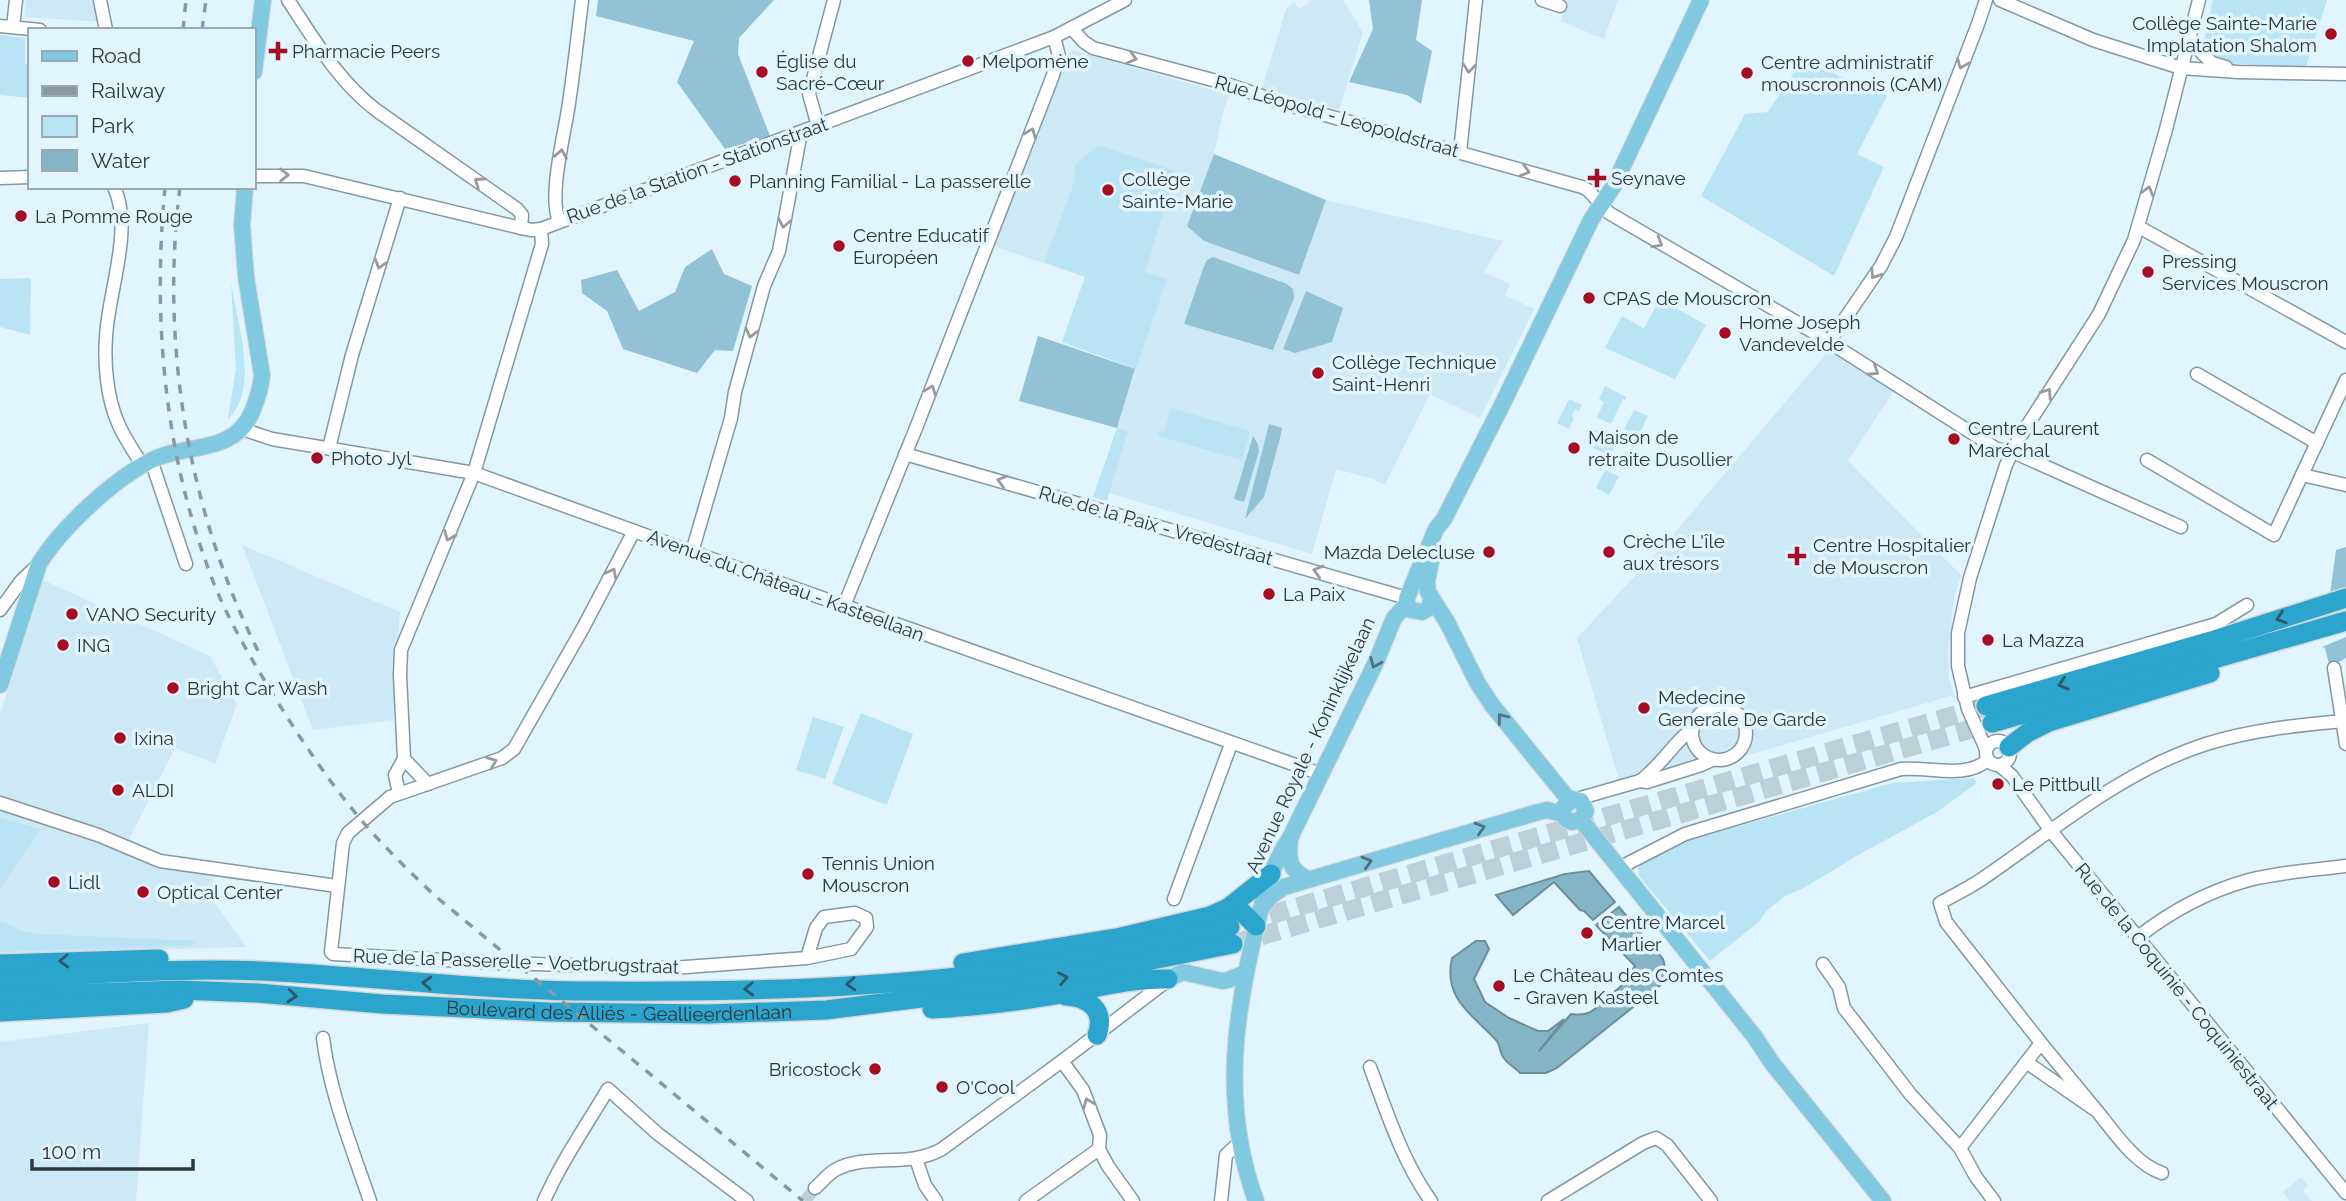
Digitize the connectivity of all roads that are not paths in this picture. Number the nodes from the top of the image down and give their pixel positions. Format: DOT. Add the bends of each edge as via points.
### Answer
graph roads {
  1 [pos="16,0"];
  2 [pos="100,0"];
  3 [pos="263,0"];
  4 [pos="288,0"];
  5 [pos="582,0"];
  6 [pos="834,0"];
  7 [pos="1125,0"];
  8 [pos="1476,0"];
  9 [pos="1542,0"];
  10 [pos="1701,0"];
  11 [pos="1986,0"];
  12 [pos="2000,0"];
  13 [pos="2199,0"];
  14 [pos="1560,6"];
  15 [pos="7,26"];
  16 [pos="106,28"];
  17 [pos="28,29"];
  18 [pos="1072,29"];
  19 [pos="1054,37"];
  20 [pos="2188,39"];
  21 [pos="256,56"];
  22 [pos="2181,68"];
  23 [pos="2254,72"];
  24 [pos="2346,74"];
  25 [pos="818,126"];
  26 [pos="801,132"];
  27 [pos="1460,152"];
  28 [pos="256,176"];
  29 [pos="28,177"];
  30 [pos="0,178"];
  31 [pos="115,189"];
  32 [pos="235,189"];
  33 [pos="245,189"];
  34 [pos="400,198"];
  35 [pos="1601,205"];
  36 [pos="559,221"];
  37 [pos="2139,227"];
  38 [pos="521,228"];
  39 [pos="541,229"];
  40 [pos="246,277"];
  41 [pos="1829,342"];
  42 [pos="2346,342"];
  43 [pos="2197,373"];
  44 [pos="2346,380"];
  45 [pos="242,429"];
  46 [pos="2317,443"];
  47 [pos="329,449"];
  48 [pos="2013,452"];
  49 [pos="905,454"];
  50 [pos="2147,460"];
  51 [pos="146,463"];
  52 [pos="474,473"];
  53 [pos="2302,475"];
  54 [pos="2346,485"];
  55 [pos="1444,519"];
  56 [pos="2181,527"];
  57 [pos="634,530"];
  58 [pos="692,552"];
  59 [pos="39,564"];
  60 [pos="186,564"];
  61 [pos="1429,596"];
  62 [pos="2346,597"];
  63 [pos="1408,598"];
  64 [pos="2247,605"];
  65 [pos="844,606"];
  66 [pos="0,610"];
  67 [pos="2346,621"];
  68 [pos="4,661"];
  69 [pos="2334,668"];
  70 [pos="0,685"];
  71 [pos="2342,690"];
  72 [pos="1964,697"];
  73 [pos="2344,721"];
  74 [pos="1693,728"];
  75 [pos="1993,743"];
  76 [pos="1231,744"];
  77 [pos="2346,744"];
  78 [pos="404,759"];
  79 [pos="1712,760"];
  80 [pos="1657,765"];
  81 [pos="1543,770"];
  82 [pos="1321,774"];
  83 [pos="1661,778"];
  84 [pos="1640,781"];
  85 [pos="428,784"];
  86 [pos="399,793"];
  87 [pos="0,803"];
  88 [pos="1575,809"];
  89 [pos="0,811"];
  90 [pos="1535,813"];
  91 [pos="33,815"];
  92 [pos="2051,831"];
  93 [pos="1290,838"];
  94 [pos="2346,866"];
  95 [pos="1619,868"];
  96 [pos="1271,874"];
  97 [pos="1308,879"];
  98 [pos="337,886"];
  99 [pos="1174,898"];
  100 [pos="1258,918"];
  101 [pos="1230,926"];
  102 [pos="2138,937"];
  103 [pos="807,958"];
  104 [pos="0,964"];
  105 [pos="1823,964"];
  106 [pos="278,972"];
  107 [pos="1245,973"];
  108 [pos="0,979"];
  109 [pos="1168,979"];
  110 [pos="224,991"];
  111 [pos="1241,995"];
  112 [pos="0,996"];
  113 [pos="1054,996"];
  114 [pos="825,1010"];
  115 [pos="0,1012"];
  116 [pos="1097,1035"];
  117 [pos="323,1038"];
  118 [pos="2041,1043"];
  119 [pos="1062,1062"];
  120 [pos="2026,1062"];
  121 [pos="1370,1067"];
  122 [pos="2098,1111"];
  123 [pos="1239,1143"];
  124 [pos="1960,1148"];
  125 [pos="1100,1149"];
  126 [pos="916,1159"];
  127 [pos="2162,1173"];
  128 [pos="816,1188"];
  129 [pos="2346,1193"];
  130 [pos="370,1201"];
  131 [pos="544,1201"];
  132 [pos="747,1201"];
  133 [pos="936,1201"];
  134 [pos="1026,1201"];
  135 [pos="1133,1201"];
  136 [pos="1221,1201"];
  137 [pos="1255,1201"];
  138 [pos="1431,1201"];
  139 [pos="1549,1201"];
  140 [pos="1711,1201"];
  141 [pos="1883,1201"];
  142 [pos="1994,1201"];
  1 -- 15 [label="street"];
  2 -- 16 [label="street"];
  3 -- 21 [label="main road"];
  38 -- 4 [label="street, one-way" via="523,215 517,209 358,95"];
  36 -- 5 [label="street, one-way" via="555,211 558,174"];
  6 -- 25 [label="street" via="809,94"];
  7 -- 18 [label="street, Rue de la Station - Stationstraat"];
  8 -- 27 [label="street, one-way"];
  9 -- 14 [label="street"];
  10 -- 35 [label="main road, Avenue Royale - Koninklijkelaan"];
  11 -- 41 [label="street, one-way" via="1896,237"];
  12 -- 22 [label="street" via="2093,40"];
  13 -- 20 [label="street, Rue de la Coquinie - Coquiniestraat"];
  15 -- 17 [label="street"];
  18 -- 19 [label="street, Rue de la Station - Stationstraat"];
  18 -- 27 [label="street, Rue Léopold - Leopoldstraat, one-way" via="1093,48"];
  19 -- 25 [label="street, Rue de la Station - Stationstraat"];
  49 -- 19 [label="street, one-way" via="1052,78 1059,56"];
  20 -- 22 [label="street, Rue de la Coquinie - Coquiniestraat"];
  20 -- 23 [label="street" via="2212,62"];
  22 -- 23 [label="street"];
  37 -- 22 [label="street, Rue de la Coquinie - Coquiniestraat, one-way"];
  23 -- 24 [label="street"];
  25 -- 26 [label="street, Rue de la Station - Stationstraat"];
  26 -- 36 [label="street, Rue de la Station - Stationstraat"];
  26 -- 58 [label="street, one-way" via="779,250 764,286"];
  27 -- 35 [label="street, Rue Léopold - Leopoldstraat, one-way" via="1582,187"];
  28 -- 34 [label="street, Rue de la Station - Stationstraat, one-way" via="304,176"];
  29 -- 30 [label="street"];
  31 -- 51 [label="street" via="121,225 106,336 107,370 117,421"];
  32 -- 40 [label="main road" via="234,250"];
  33 -- 40 [label="main road"];
  34 -- 38 [label="street, Rue de la Station - Stationstraat"];
  34 -- 47 [label="street, one-way"];
  35 -- 41 [label="street, Rue Léopold - Leopoldstraat, one-way"];
  35 -- 55 [label="main road, Avenue Royale - Koninklijkelaan"];
  36 -- 39 [label="street, Rue de la Station - Stationstraat"];
  37 -- 42 [label="street"];
  48 -- 37 [label="street, Rue de la Coquinie - Coquiniestraat, one-way" via="2099,314"];
  38 -- 39 [label="street, Rue de la Station - Stationstraat"];
  39 -- 52 [label="street" via="542,244"];
  40 -- 45 [label="main road" via="262,375 254,408"];
  41 -- 48 [label="street, Rue Léopold - Leopoldstraat, one-way" via="1997,449"];
  43 -- 46 [label="street"];
  44 -- 46 [label="street"];
  45 -- 47 [label="street, Avenue du Château - Kasteellaan"];
  45 -- 51 [label="main road" via="225,441"];
  46 -- 53 [label="street"];
  47 -- 52 [label="street, Avenue du Château - Kasteellaan"];
  48 -- 56 [label="street, Rue Léopold - Leopoldstraat"];
  48 -- 72 [label="street, Rue de la Coquinie - Coquiniestraat" via="1962,609 1957,659"];
  63 -- 49 [label="street, Rue de la Paix - Vredestraat, one-way"];
  49 -- 65 [label="street"];
  50 -- 53 [label="street" via="2274,535"];
  51 -- 59 [label="main road" via="78,518"];
  51 -- 60 [label="street"];
  52 -- 57 [label="street, Avenue du Château - Kasteellaan"];
  52 -- 78 [label="street, one-way" via="401,650"];
  53 -- 54 [label="street"];
  55 -- 61 [label="main road, Avenue Royale - Koninklijkelaan" via="1428,572"];
  55 -- 63 [label="main road, Avenue Royale - Koninklijkelaan"];
  57 -- 58 [label="street, Avenue du Château - Kasteellaan"];
  85 -- 57 [label="street, Rue de la Passerelle - Voetbrugstraat, one-way" via="502,758 514,749"];
  58 -- 65 [label="street, Avenue du Château - Kasteellaan"];
  59 -- 66 [label="street"];
  59 -- 68 [label="main road"];
  61 -- 63 [label="main road" via="1419,588"];
  61 -- 63 [label="main road" via="1429,608 1422,612 1411,610"];
  81 -- 61 [label="main road, one-way" via="1492,705"];
  62 -- 75 [label="highway, one-way" via="2211,641"];
  63 -- 82 [label="main road, Avenue Royale - Koninklijkelaan, one-way" via="1394,618"];
  64 -- 72 [label="street" via="2216,624"];
  65 -- 76 [label="street, Avenue du Château - Kasteellaan"];
  67 -- 75 [label="highway"];
  67 -- 75 [label="highway" via="2237,665"];
  68 -- 70 [label="main road"];
  69 -- 71 [label="street"];
  71 -- 73 [label="street"];
  72 -- 75 [label="street, Rue de la Coquinie - Coquiniestraat"];
  73 -- 77 [label="street"];
  73 -- 92 [label="street" via="2257,732 2185,752 2123,782"];
  74 -- 79 [label="street" via="1697,749"];
  74 -- 79 [label="street" via="1702,713 1716,707 1731,710 1741,719 1746,735 1741,748 1730,758"];
  74 -- 80 [label="street"];
  75 -- 92 [label="street, Rue de la Coquinie - Coquiniestraat"];
  75 -- 95 [label="street" via="1976,768 1901,769 1685,834"];
  76 -- 82 [label="street, Avenue du Château - Kasteellaan"];
  76 -- 99 [label="street"];
  78 -- 85 [label="street"];
  78 -- 86 [label="street" via="395,775"];
  79 -- 83 [label="street"];
  80 -- 83 [label="street"];
  80 -- 84 [label="street"];
  81 -- 88 [label="main road"];
  81 -- 90 [label="main road" via="1548,793"];
  82 -- 93 [label="main road, Avenue Royale - Koninklijkelaan"];
  83 -- 84 [label="street"];
  84 -- 88 [label="street" via="1602,793"];
  85 -- 86 [label="street, Rue de la Passerelle - Voetbrugstraat"];
  86 -- 98 [label="street, Rue de la Passerelle - Voetbrugstraat" via="345,838"];
  87 -- 91 [label="street"];
  88 -- 90 [label="main road"];
  88 -- 95 [label="main road"];
  89 -- 91 [label="street"];
  97 -- 90 [label="main road, one-way"];
  91 -- 98 [label="street" via="82,829 160,861"];
  92 -- 102 [label="street, Rue de la Coquinie - Coquiniestraat"];
  92 -- 118 [label="street" via="1940,903 1946,922"];
  93 -- 96 [label="main road, Avenue Royale - Koninklijkelaan"];
  93 -- 97 [label="main road" via="1292,869"];
  94 -- 102 [label="street" via="2249,880 2188,905"];
  95 -- 141 [label="main road"];
  96 -- 100 [label="main road, Avenue Royale - Koninklijkelaan"];
  96 -- 101 [label="highway"];
  97 -- 100 [label="main road" via="1277,890"];
  98 -- 103 [label="street, Rue de la Passerelle - Voetbrugstraat" via="333,954 672,968"];
  100 -- 101 [label="highway" via="1242,912"];
  100 -- 107 [label="main road, Avenue Royale - Koninklijkelaan"];
  101 -- 106 [label="highway, Boulevard des Alliés - Geallieerdenlaan, one-way" via="1210,916 1121,937 907,972 884,982 593,991"];
  114 -- 101 [label="highway, Boulevard des Alliés - Geallieerdenlaan, one-way" via="1027,985"];
  102 -- 129 [label="street, Rue de la Coquinie - Coquiniestraat"];
  103 -- 103 [label="street, Rue de la Passerelle - Voetbrugstraat" via="851,949 867,927 866,918 855,913 824,916"];
  106 -- 104 [label="highway, one-way" via="207,960 156,958"];
  105 -- 124 [label="street" via="1839,987 1844,1009 1911,1095"];
  106 -- 108 [label="highway, Boulevard des Alliés - Geallieerdenlaan" via="172,970"];
  107 -- 109 [label="main road" via="1222,981 1183,972"];
  107 -- 111 [label="main road, Avenue Royale - Koninklijkelaan"];
  109 -- 111 [label="main road"];
  109 -- 113 [label="highway" via="1147,978"];
  109 -- 116 [label="street"];
  110 -- 112 [label="highway, Boulevard des Alliés - Geallieerdenlaan"];
  110 -- 114 [label="highway, Boulevard des Alliés - Geallieerdenlaan, one-way" via="549,1012"];
  110 -- 115 [label="highway" via="167,1003"];
  111 -- 123 [label="main road, Avenue Royale - Koninklijkelaan" via="1234,1098"];
  113 -- 114 [label="highway" via="975,1007"];
  113 -- 116 [label="highway" via="1089,1002 1100,1026"];
  116 -- 119 [label="street"];
  117 -- 130 [label="street" via="335,1096"];
  118 -- 120 [label="street"];
  118 -- 122 [label="street"];
  125 -- 119 [label="street, one-way" via="1100,1135 1083,1090"];
  119 -- 126 [label="street" via="942,1149"];
  120 -- 122 [label="street"];
  120 -- 124 [label="street"];
  121 -- 138 [label="street" via="1417,1180"];
  122 -- 127 [label="street" via="2125,1146"];
  123 -- 136 [label="street" via="1226,1155"];
  123 -- 137 [label="main road, Avenue Royale - Koninklijkelaan"];
  124 -- 142 [label="street"];
  125 -- 134 [label="street"];
  125 -- 135 [label="street"];
  126 -- 128 [label="street" via="852,1163 834,1171"];
  126 -- 133 [label="street"];
  131 -- 132 [label="street" via="558,1168 608,1089 658,1134"];
  139 -- 140 [label="street" via="1656,1138 1667,1145"];
}
